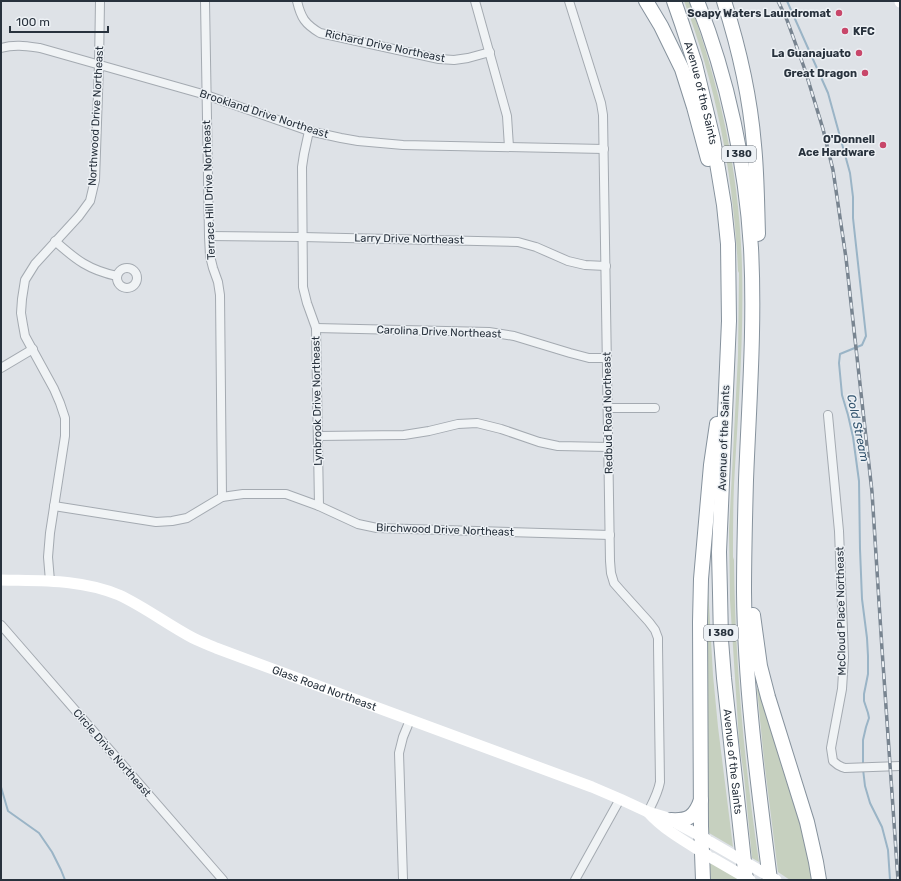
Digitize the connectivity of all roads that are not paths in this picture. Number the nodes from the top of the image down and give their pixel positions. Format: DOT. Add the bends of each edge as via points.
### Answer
graph roads {
  1 [pos="100,1"];
  2 [pos="205,1"];
  3 [pos="297,1"];
  4 [pos="475,1"];
  5 [pos="569,1"];
  6 [pos="646,1"];
  7 [pos="674,1"];
  8 [pos="697,1"];
  9 [pos="724,1"];
  10 [pos="1,48"];
  11 [pos="490,52"];
  12 [pos="99,65"];
  13 [pos="206,95"];
  14 [pos="309,131"];
  15 [pos="509,147"];
  16 [pos="604,149"];
  17 [pos="209,236"];
  18 [pos="302,237"];
  19 [pos="55,241"];
  20 [pos="728,244"];
  21 [pos="606,266"];
  22 [pos="117,276"];
  23 [pos="752,311"];
  24 [pos="316,328"];
  25 [pos="33,349"];
  26 [pos="607,358"];
  27 [pos="1,368"];
  28 [pos="726,385"];
  29 [pos="608,408"];
  30 [pos="655,408"];
  31 [pos="828,415"];
  32 [pos="318,436"];
  33 [pos="608,447"];
  34 [pos="222,497"];
  35 [pos="54,506"];
  36 [pos="319,506"];
  37 [pos="610,535"];
  38 [pos="745,548"];
  39 [pos="1,580"];
  40 [pos="50,581"];
  41 [pos="1,625"];
  42 [pos="410,720"];
  43 [pos="900,766"];
  44 [pos="620,798"];
  45 [pos="701,800"];
  46 [pos="648,812"];
  47 [pos="671,820"];
  48 [pos="706,847"];
  49 [pos="403,879"];
  50 [pos="223,880"];
  51 [pos="575,880"];
  52 [pos="703,880"];
  53 [pos="746,880"];
  54 [pos="750,880"];
  55 [pos="770,880"];
  56 [pos="776,880"];
  57 [pos="819,880"];
  1 -- 12 [label="street, Northwood Drive Northeast"];
  2 -- 13 [label="street, Terrace Hill Drive Northeast"];
  3 -- 11 [label="street, Richard Drive Northeast" via="304,20 320,33 440,59 454,60"];
  4 -- 11 [label="street"];
  5 -- 16 [label="street, Redbud Road Northeast" via="601,103"];
  6 -- 20 [label="highway" via="682,69 707,152 717,207"];
  7 -- 20 [label="highway, Avenue of the Saints / I 380" via="695,64 713,139"];
  8 -- 23 [label="highway, Avenue of the Saints / I 380" via="706,22 729,101 740,157 751,249"];
  9 -- 23 [label="highway" via="745,80 754,146 759,270"];
  10 -- 12 [label="street, Brookland Drive Northeast" via="23,45"];
  11 -- 15 [label="street" via="507,116"];
  12 -- 13 [label="street, Brookland Drive Northeast"];
  12 -- 19 [label="street, Northwood Drive Northeast" via="95,180 90,201"];
  13 -- 14 [label="street, Brookland Drive Northeast"];
  13 -- 17 [label="street, Terrace Hill Drive Northeast"];
  14 -- 15 [label="street, Brookland Drive Northeast" via="383,144"];
  14 -- 18 [label="street, Lynbrook Drive Northeast" via="302,167"];
  15 -- 16 [label="street, Brookland Drive Northeast"];
  16 -- 21 [label="street, Redbud Road Northeast"];
  17 -- 18 [label="street, Larry Drive Northeast"];
  17 -- 34 [label="street, Terrace Hill Drive Northeast" via="210,256 220,295"];
  18 -- 21 [label="street, Larry Drive Northeast" via="518,242 568,261"];
  18 -- 24 [label="street, Lynbrook Drive Northeast" via="303,288"];
  19 -- 22 [label="street" via="86,266"];
  19 -- 25 [label="street, Northwood Drive Northeast" via="35,264 26,280 22,299 23,325"];
  20 -- 28 [label="highway, Avenue of the Saints / I 380" via="729,321"];
  21 -- 26 [label="street, Redbud Road Northeast"];
  23 -- 38 [label="highway, Avenue of the Saints / I 380"];
  24 -- 26 [label="street, Carolina Drive Northeast" via="489,332 514,336 589,358"];
  24 -- 32 [label="street, Lynbrook Drive Northeast"];
  25 -- 27 [label="street"];
  25 -- 35 [label="street, Northwood Drive Northeast" via="54,389 65,418 65,436"];
  26 -- 29 [label="street, Redbud Road Northeast"];
  28 -- 45 [label="highway" via="711,465 702,579 699,656"];
  28 -- 53 [label="highway, Avenue of the Saints / I 380" via="719,552 721,640"];
  29 -- 30 [label="street"];
  29 -- 33 [label="street, Redbud Road Northeast"];
  31 -- 43 [label="street, McCloud Place Northeast" via="839,531 844,657 842,689 832,744 833,761 849,768"];
  32 -- 33 [label="street" via="404,435 458,424 477,423 558,446"];
  32 -- 36 [label="street, Lynbrook Drive Northeast"];
  33 -- 37 [label="street, Redbud Road Northeast"];
  34 -- 35 [label="street, Birchwood Drive Northeast" via="187,518 156,522"];
  34 -- 36 [label="street, Birchwood Drive Northeast" via="243,494 286,494"];
  35 -- 40 [label="street, Northwood Drive Northeast" via="49,549"];
  36 -- 37 [label="street, Birchwood Drive Northeast" via="358,524 377,528"];
  37 -- 46 [label="street, Redbud Road Northeast" via="610,567 614,583 649,622 658,638 660,782"];
  38 -- 55 [label="highway, Avenue of the Saints / I 380" via="749,698"];
  38 -- 57 [label="highway" via="760,666 807,822"];
  39 -- 40 [label="street, Glass Road Northeast"];
  40 -- 42 [label="street, Glass Road Northeast" via="94,586 119,595 194,639"];
  41 -- 50 [label="street, Circle Drive Northeast"];
  42 -- 44 [label="street, Glass Road Northeast"];
  42 -- 49 [label="street" via="399,753"];
  44 -- 46 [label="street, Glass Road Northeast"];
  44 -- 51 [label="street"];
  45 -- 47 [label="highway" via="692,816 684,820"];
  45 -- 48 [label="highway"];
  46 -- 47 [label="street"];
  46 -- 48 [label="street" via="662,826"];
  47 -- 48 [label="street"];
  48 -- 52 [label="highway"];
  48 -- 54 [label="street, bridge"];
  48 -- 56 [label="street, bridge"];
}
